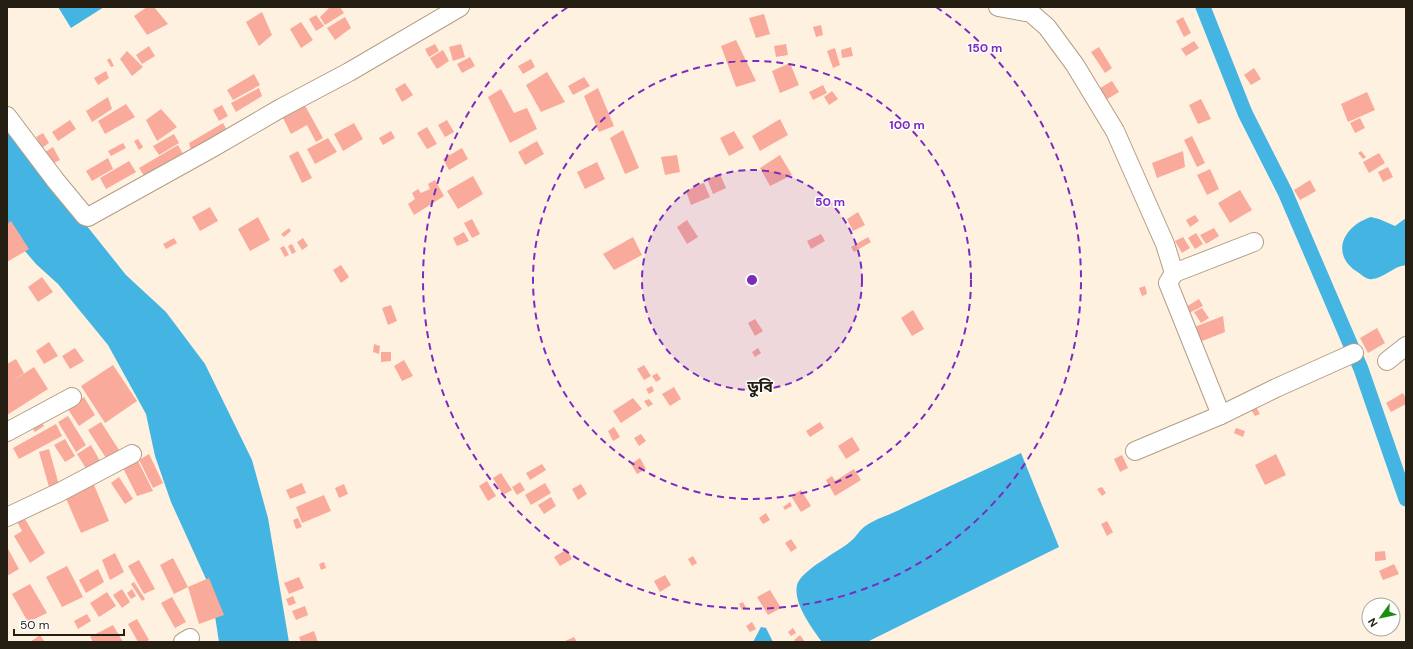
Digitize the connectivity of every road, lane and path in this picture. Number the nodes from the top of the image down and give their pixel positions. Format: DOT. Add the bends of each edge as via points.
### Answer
graph roads {
  1 [pos="460,7"];
  2 [pos="998,7"];
  3 [pos="7,116"];
  4 [pos="1254,242"];
  5 [pos="1174,273"];
  6 [pos="1406,346"];
  7 [pos="1354,353"];
  8 [pos="1386,361"];
  9 [pos="72,396"];
  10 [pos="1221,416"];
  11 [pos="7,432"];
  12 [pos="1135,451"];
  13 [pos="132,454"];
  14 [pos="7,517"];
  1 -- 3 [label="street" via="349,72 88,216 85,216 56,181"];
  2 -- 5 [label="street" via="1031,13 1047,27 1075,65 1115,131 1165,244"];
  4 -- 5 [label="street"];
  5 -- 10 [label="street" via="1168,283"];
  6 -- 8 [label="street"];
  7 -- 10 [label="street"];
  9 -- 11 [label="street"];
  10 -- 12 [label="street"];
  13 -- 14 [label="street"];
}
